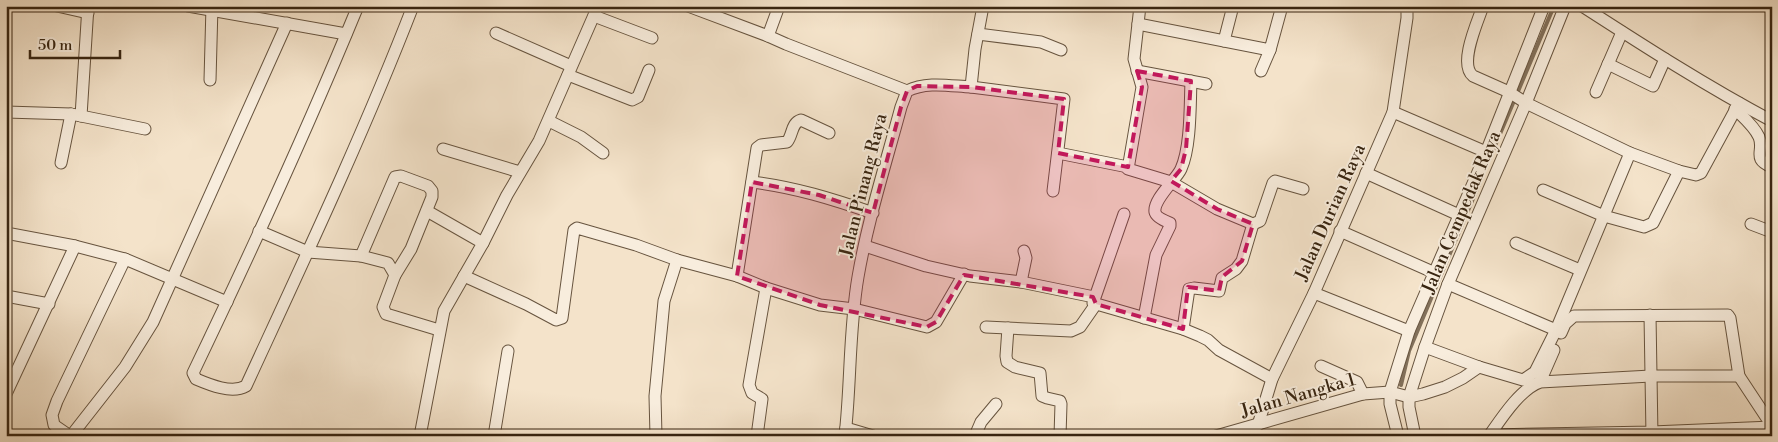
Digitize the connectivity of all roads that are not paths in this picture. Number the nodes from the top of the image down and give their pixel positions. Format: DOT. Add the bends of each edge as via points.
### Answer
graph roads {
  1 [pos="57,6"];
  2 [pos="188,6"];
  3 [pos="358,6"];
  4 [pos="414,6"];
  5 [pos="688,6"];
  6 [pos="779,6"];
  7 [pos="984,6"];
  8 [pos="1140,6"];
  9 [pos="1233,6"];
  10 [pos="1282,6"];
  11 [pos="1407,6"];
  12 [pos="1483,6"];
  13 [pos="1544,6"];
  14 [pos="1565,6"];
  15 [pos="1582,6"];
  16 [pos="212,8"];
  17 [pos="88,10"];
  18 [pos="596,11"];
  19 [pos="287,23"];
  20 [pos="1138,24"];
  21 [pos="1622,32"];
  22 [pos="496,33"];
  23 [pos="346,34"];
  24 [pos="978,34"];
  25 [pos="768,36"];
  26 [pos="652,38"];
  27 [pos="1224,41"];
  28 [pos="1061,50"];
  29 [pos="1270,50"];
  30 [pos="1665,59"];
  31 [pos="1608,64"];
  32 [pos="649,70"];
  33 [pos="570,71"];
  34 [pos="1138,71"];
  35 [pos="1262,71"];
  36 [pos="210,80"];
  37 [pos="1190,81"];
  38 [pos="1206,84"];
  39 [pos="971,87"];
  40 [pos="908,91"];
  41 [pos="1509,92"];
  42 [pos="1596,92"];
  43 [pos="1526,103"];
  44 [pos="1737,106"];
  45 [pos="6,112"];
  46 [pos="1393,112"];
  47 [pos="76,115"];
  48 [pos="1772,120"];
  49 [pos="549,121"];
  50 [pos="146,128"];
  51 [pos="828,133"];
  52 [pos="443,149"];
  53 [pos="1486,152"];
  54 [pos="603,153"];
  55 [pos="1058,153"];
  56 [pos="1630,153"];
  57 [pos="61,163"];
  58 [pos="1128,167"];
  59 [pos="1772,167"];
  60 [pos="1679,171"];
  61 [pos="520,172"];
  62 [pos="1366,173"];
  63 [pos="752,182"];
  64 [pos="1171,182"];
  65 [pos="1303,189"];
  66 [pos="1543,190"];
  67 [pos="1053,191"];
  68 [pos="427,211"];
  69 [pos="873,212"];
  70 [pos="1124,214"];
  71 [pos="1460,215"];
  72 [pos="1604,216"];
  73 [pos="1253,224"];
  74 [pos="1751,224"];
  75 [pos="259,231"];
  76 [pos="1340,231"];
  77 [pos="1772,232"];
  78 [pos="6,233"];
  79 [pos="483,243"];
  80 [pos="1516,243"];
  81 [pos="75,246"];
  82 [pos="864,246"];
  83 [pos="1024,251"];
  84 [pos="308,252"];
  85 [pos="361,256"];
  86 [pos="125,259"];
  87 [pos="677,260"];
  88 [pos="1580,270"];
  89 [pos="1435,273"];
  90 [pos="964,274"];
  91 [pos="395,275"];
  92 [pos="464,276"];
  93 [pos="737,276"];
  94 [pos="173,279"];
  95 [pos="1021,282"];
  96 [pos="1451,286"];
  97 [pos="766,288"];
  98 [pos="1314,293"];
  99 [pos="6,296"];
  100 [pos="1095,301"];
  101 [pos="227,302"];
  102 [pos="49,304"];
  103 [pos="854,308"];
  104 [pos="1650,315"];
  105 [pos="1144,318"];
  106 [pos="986,327"];
  107 [pos="1008,328"];
  108 [pos="1183,329"];
  109 [pos="439,330"];
  110 [pos="1556,330"];
  111 [pos="1409,331"];
  112 [pos="1425,347"];
  113 [pos="508,352"];
  114 [pos="1320,366"];
  115 [pos="1479,367"];
  116 [pos="1651,376"];
  117 [pos="1739,376"];
  118 [pos="1272,380"];
  119 [pos="1540,382"];
  120 [pos="1390,392"];
  121 [pos="6,394"];
  122 [pos="1363,394"];
  123 [pos="1409,397"];
  124 [pos="996,404"];
  125 [pos="1258,425"];
  126 [pos="1772,426"];
  127 [pos="845,432"];
  128 [pos="1652,434"];
  129 [pos="1489,435"];
  130 [pos="71,436"];
  131 [pos="420,436"];
  132 [pos="494,436"];
  133 [pos="656,436"];
  134 [pos="756,436"];
  135 [pos="872,436"];
  136 [pos="975,436"];
  137 [pos="1060,436"];
  138 [pos="1216,436"];
  139 [pos="1398,436"];
  140 [pos="1415,436"];
  1 -- 17 [label="street"];
  2 -- 16 [label="street"];
  3 -- 23 [label="street"];
  4 -- 84 [label="street"];
  5 -- 25 [label="street"];
  6 -- 25 [label="street"];
  7 -- 24 [label="street"];
  8 -- 20 [label="street"];
  9 -- 27 [label="street"];
  10 -- 29 [label="street"];
  11 -- 46 [label="street, Jalan Durian Raya"];
  12 -- 41 [label="street" via="1469,49 1467,68 1473,76"];
  13 -- 41 [label="street"];
  14 -- 43 [label="street, Jalan Cempedak Raya"];
  15 -- 21 [label="street"];
  16 -- 19 [label="street"];
  16 -- 36 [label="street"];
  17 -- 47 [label="street"];
  18 -- 26 [label="street"];
  18 -- 33 [label="street"];
  19 -- 23 [label="street"];
  19 -- 94 [label="street"];
  20 -- 27 [label="street"];
  20 -- 34 [label="street" via="1134,59"];
  21 -- 30 [label="street"];
  21 -- 31 [label="street"];
  22 -- 33 [label="street"];
  23 -- 75 [label="street"];
  24 -- 28 [label="street" via="1041,42"];
  24 -- 39 [label="street"];
  25 -- 40 [label="street"];
  27 -- 29 [label="street"];
  29 -- 35 [label="street"];
  30 -- 31 [label="street" via="1653,86"];
  30 -- 44 [label="street"];
  31 -- 42 [label="street"];
  32 -- 33 [label="street" via="638,97 632,100"];
  33 -- 49 [label="street"];
  34 -- 37 [label="street"];
  34 -- 58 [label="street" via="1142,87"];
  37 -- 38 [label="street"];
  37 -- 64 [label="street" via="1190,124 1186,149 1181,169"];
  39 -- 40 [label="street" via="931,85 917,86"];
  39 -- 55 [label="street" via="1064,99"];
  40 -- 69 [label="street, Jalan Pinang Raya"];
  41 -- 43 [label="street"];
  41 -- 53 [label="street"];
  43 -- 56 [label="street"];
  43 -- 96 [label="street, Jalan Cempedak Raya"];
  44 -- 48 [label="street"];
  44 -- 59 [label="street" via="1760,139 1760,159"];
  44 -- 60 [label="street" via="1701,173"];
  45 -- 47 [label="street"];
  46 -- 53 [label="street"];
  46 -- 62 [label="street, Jalan Durian Raya"];
  47 -- 50 [label="street"];
  47 -- 57 [label="street"];
  49 -- 54 [label="street" via="581,137"];
  49 -- 61 [label="street"];
  51 -- 63 [label="street" via="801,120 795,123 787,142 760,145"];
  52 -- 61 [label="street"];
  53 -- 71 [label="street"];
  55 -- 58 [label="street"];
  55 -- 67 [label="street"];
  56 -- 60 [label="street"];
  56 -- 72 [label="street"];
  58 -- 64 [label="street" via="1130,171"];
  60 -- 72 [label="street" via="1653,223 1644,227"];
  61 -- 79 [label="street"];
  62 -- 71 [label="street"];
  62 -- 76 [label="street, Jalan Durian Raya"];
  63 -- 69 [label="street" via="782,185"];
  63 -- 93 [label="street"];
  64 -- 73 [label="street" via="1216,209"];
  64 -- 105 [label="street" via="1155,209 1170,226 1156,255"];
  65 -- 73 [label="street" via="1275,181 1260,221"];
  66 -- 72 [label="street"];
  68 -- 79 [label="street"];
  68 -- 85 [label="street" via="432,197 428,186 396,176"];
  68 -- 91 [label="street" via="411,249"];
  69 -- 82 [label="street, Jalan Pinang Raya"];
  70 -- 100 [label="street"];
  71 -- 89 [label="street"];
  72 -- 88 [label="street"];
  73 -- 108 [label="street" via="1242,261 1222,278 1218,291 1189,289"];
  74 -- 77 [label="street"];
  75 -- 84 [label="street"];
  75 -- 101 [label="street"];
  76 -- 89 [label="street"];
  76 -- 98 [label="street, Jalan Durian Raya"];
  78 -- 81 [label="street"];
  79 -- 92 [label="street"];
  80 -- 88 [label="street"];
  81 -- 86 [label="street"];
  81 -- 102 [label="street"];
  82 -- 90 [label="street" via="926,266"];
  82 -- 103 [label="street, Jalan Pinang Raya"];
  83 -- 95 [label="street" via="1026,258"];
  84 -- 85 [label="street"];
  84 -- 101 [label="street" via="246,386 236,389 205,383 196,379 193,373"];
  85 -- 91 [label="street" via="388,263"];
  86 -- 94 [label="street"];
  86 -- 130 [label="street" via="52,415 54,425"];
  87 -- 92 [label="street" via="576,228 562,318 559,320"];
  87 -- 93 [label="street"];
  87 -- 133 [label="street" via="664,301 655,396"];
  88 -- 110 [label="street"];
  89 -- 111 [label="street"];
  90 -- 95 [label="street"];
  90 -- 103 [label="street" via="931,326"];
  91 -- 109 [label="street" via="383,307 386,314"];
  92 -- 109 [label="street" via="444,311"];
  93 -- 97 [label="street"];
  94 -- 101 [label="street"];
  94 -- 130 [label="street" via="153,322 125,366"];
  95 -- 100 [label="street"];
  96 -- 110 [label="street"];
  96 -- 112 [label="street, Jalan Cempedak Raya"];
  97 -- 103 [label="street" via="820,304"];
  97 -- 134 [label="street" via="749,385 752,393 762,399"];
  98 -- 111 [label="street"];
  98 -- 118 [label="street, Jalan Durian Raya"];
  99 -- 102 [label="street"];
  100 -- 105 [label="street"];
  100 -- 107 [label="street" via="1080,327 1071,331"];
  102 -- 121 [label="street"];
  103 -- 127 [label="street, Jalan Pinang Raya"];
  104 -- 116 [label="street"];
  104 -- 117 [label="street" via="1728,316"];
  104 -- 119 [label="street" via="1574,316 1565,324"];
  105 -- 108 [label="street"];
  106 -- 107 [label="street"];
  107 -- 137 [label="street" via="1008,362 1040,373 1042,396 1060,401"];
  108 -- 118 [label="street" via="1208,340 1219,350"];
  109 -- 131 [label="street"];
  110 -- 115 [label="street" via="1535,372 1523,380"];
  111 -- 120 [label="street"];
  112 -- 115 [label="street"];
  112 -- 123 [label="street, Jalan Cempedak Raya"];
  113 -- 132 [label="street"];
  114 -- 122 [label="street" via="1357,382"];
  115 -- 123 [label="street" via="1445,387"];
  116 -- 117 [label="street"];
  116 -- 119 [label="street"];
  116 -- 128 [label="street"];
  117 -- 126 [label="street"];
  118 -- 125 [label="street, Jalan Durian Raya"];
  119 -- 129 [label="street" via="1518,398"];
  120 -- 122 [label="street, Jalan Nangka 1"];
  120 -- 123 [label="street, Jalan Nangka 1"];
  120 -- 139 [label="street"];
  122 -- 125 [label="street, Jalan Nangka 1"];
  123 -- 140 [label="street, Jalan Cempedak Raya"];
  124 -- 136 [label="street" via="981,422"];
  125 -- 138 [label="street, Jalan Nangka 1"];
  126 -- 128 [label="street"];
  127 -- 135 [label="street"];
  128 -- 129 [label="street"];
}
